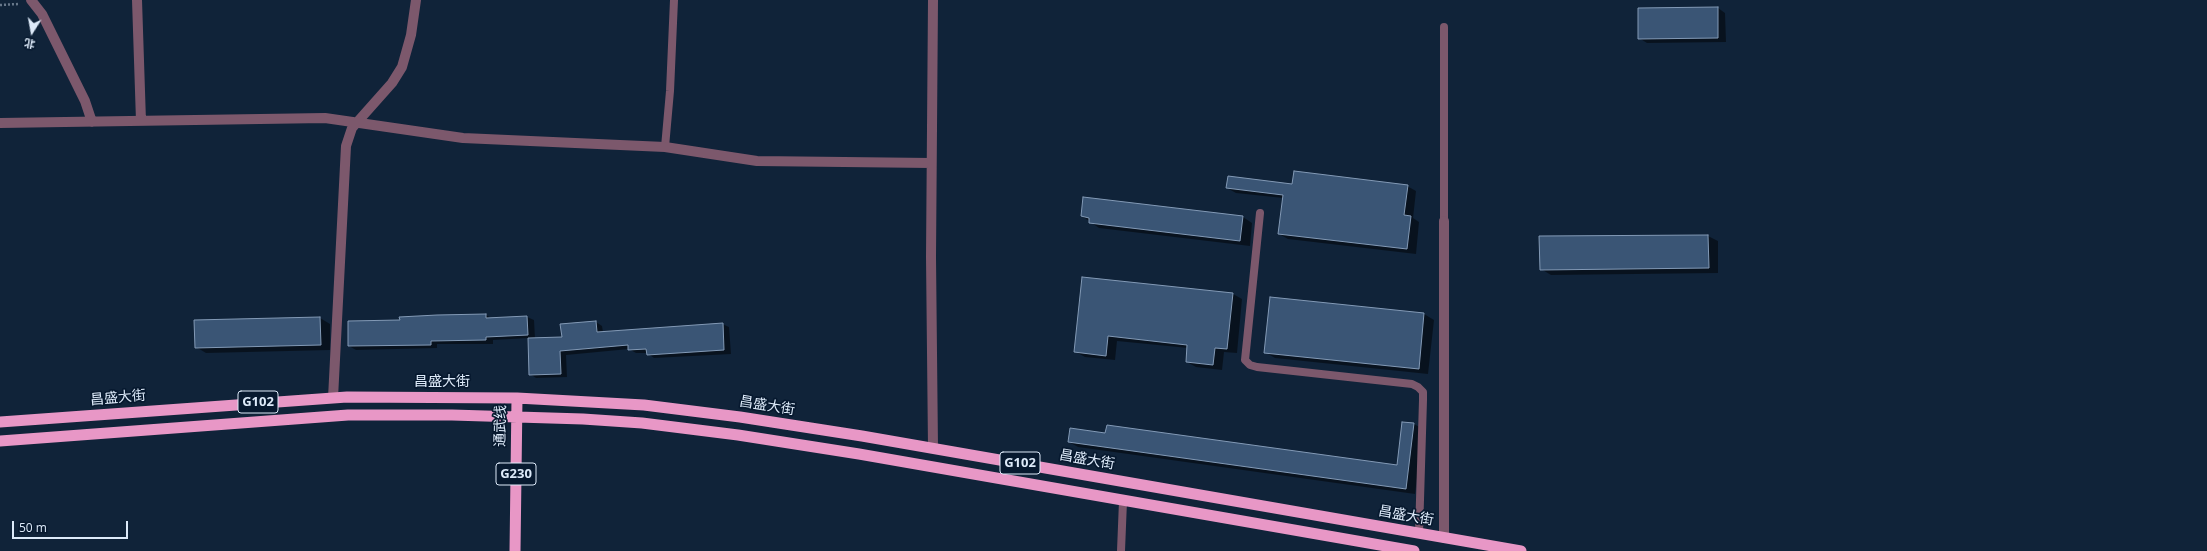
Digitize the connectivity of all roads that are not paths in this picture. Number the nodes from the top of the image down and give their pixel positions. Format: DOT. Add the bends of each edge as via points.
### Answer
graph roads {
  1 [pos="137,0"];
  2 [pos="416,0"];
  3 [pos="674,0"];
  4 [pos="933,0"];
  5 [pos="32,2"];
  6 [pos="1444,27"];
  7 [pos="141,121"];
  8 [pos="92,122"];
  9 [pos="0,123"];
  10 [pos="356,123"];
  11 [pos="665,147"];
  12 [pos="931,163"];
  13 [pos="1260,213"];
  14 [pos="1444,221"];
  15 [pos="333,398"];
  16 [pos="517,398"];
  17 [pos="516,416"];
  18 [pos="0,422"];
  19 [pos="0,441"];
  20 [pos="933,448"];
  21 [pos="1123,501"];
  22 [pos="1419,533"];
  23 [pos="1444,538"];
  24 [pos="1371,547"];
  25 [pos="515,551"];
  26 [pos="1121,551"];
  27 [pos="1414,551"];
  28 [pos="1521,551"];
  1 -- 7 [label="street"];
  2 -- 10 [label="street" via="411,35 402,66 392,83"];
  3 -- 11 [label="lane"];
  4 -- 12 [label="street"];
  5 -- 8 [label="street" via="42,14 85,101"];
  6 -- 14 [label="lane"];
  7 -- 8 [label="street"];
  7 -- 10 [label="street" via="325,118"];
  8 -- 9 [label="street"];
  10 -- 11 [label="street" via="463,138"];
  10 -- 15 [label="street" via="348,137 344,156"];
  11 -- 12 [label="street" via="757,161"];
  12 -- 20 [label="street"];
  13 -- 22 [label="lane" via="1245,360 1257,367 1412,384 1418,387 1423,392"];
  14 -- 23 [label="street"];
  15 -- 16 [label="highway, 昌盛大街 / G102"];
  15 -- 18 [label="highway, 昌盛大街 / G102"];
  16 -- 17 [label="highway, 通武线 / G230"];
  16 -- 20 [label="highway, 昌盛大街 / G102" via="644,405 740,417"];
  17 -- 19 [label="highway, G102" via="348,415"];
  17 -- 21 [label="highway, G102" via="642,423 738,435"];
  17 -- 25 [label="highway, 通武线 / G230"];
  20 -- 22 [label="highway, 昌盛大街 / G102"];
  21 -- 24 [label="highway, G102"];
  21 -- 26 [label="lane"];
  22 -- 23 [label="highway, 昌盛大街 / G102"];
  23 -- 28 [label="highway, 昌盛大街 / G102"];
  24 -- 27 [label="highway, G102"];
}
